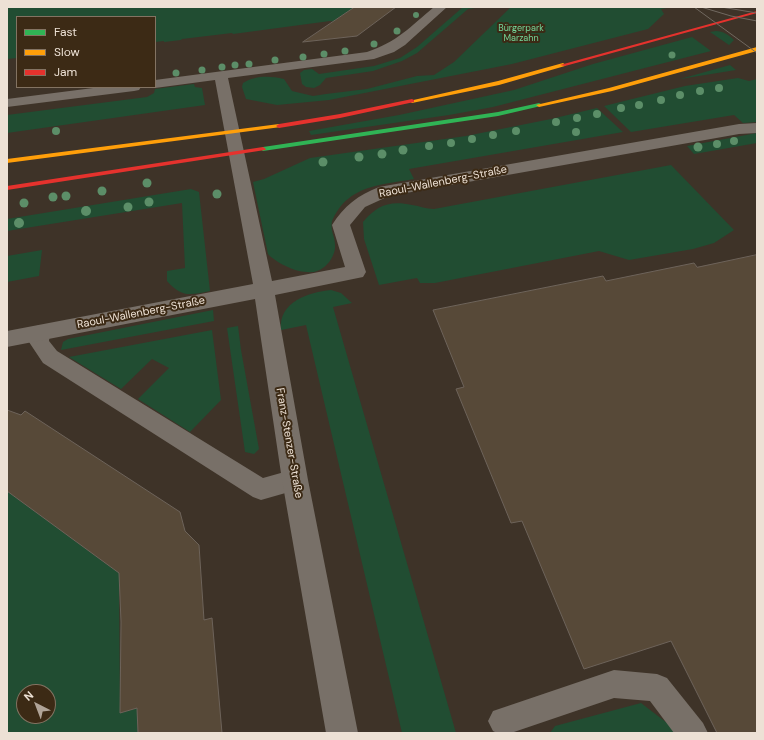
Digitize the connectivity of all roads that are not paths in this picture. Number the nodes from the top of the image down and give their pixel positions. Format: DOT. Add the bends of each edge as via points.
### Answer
graph roads {
  1 [pos="441,7"];
  2 [pos="757,12"];
  3 [pos="757,49"];
  4 [pos="221,76"];
  5 [pos="156,84"];
  6 [pos="126,88"];
  7 [pos="7,103"];
  8 [pos="757,128"];
  9 [pos="232,132"];
  10 [pos="236,154"];
  11 [pos="7,161"];
  12 [pos="7,188"];
  13 [pos="264,290"];
  14 [pos="40,332"];
  15 [pos="7,338"];
  16 [pos="295,480"];
  17 [pos="503,721"];
  18 [pos="342,733"];
  19 [pos="693,733"];
  1 -- 4 [label="street" via="400,42 369,56"];
  2 -- 9 [label="main road" via="499,83 340,116"];
  3 -- 10 [label="main road" via="610,90 498,114"];
  4 -- 5 [label="street"];
  4 -- 9 [label="street"];
  6 -- 7 [label="street"];
  8 -- 13 [label="street, Raoul-Wallenberg-Straße" via="385,191 352,208 341,225 356,272"];
  9 -- 10 [label="street"];
  9 -- 11 [label="main road"];
  10 -- 12 [label="main road"];
  10 -- 13 [label="street, Franz-Stenzer-Straße"];
  13 -- 14 [label="street, Raoul-Wallenberg-Straße"];
  13 -- 16 [label="street, Franz-Stenzer-Straße"];
  14 -- 15 [label="street, Raoul-Wallenberg-Straße"];
  14 -- 16 [label="lane" via="39,342 50,357 261,489"];
  16 -- 18 [label="street, Franz-Stenzer-Straße"];
  17 -- 19 [label="lane" via="614,684 657,688"];
}
